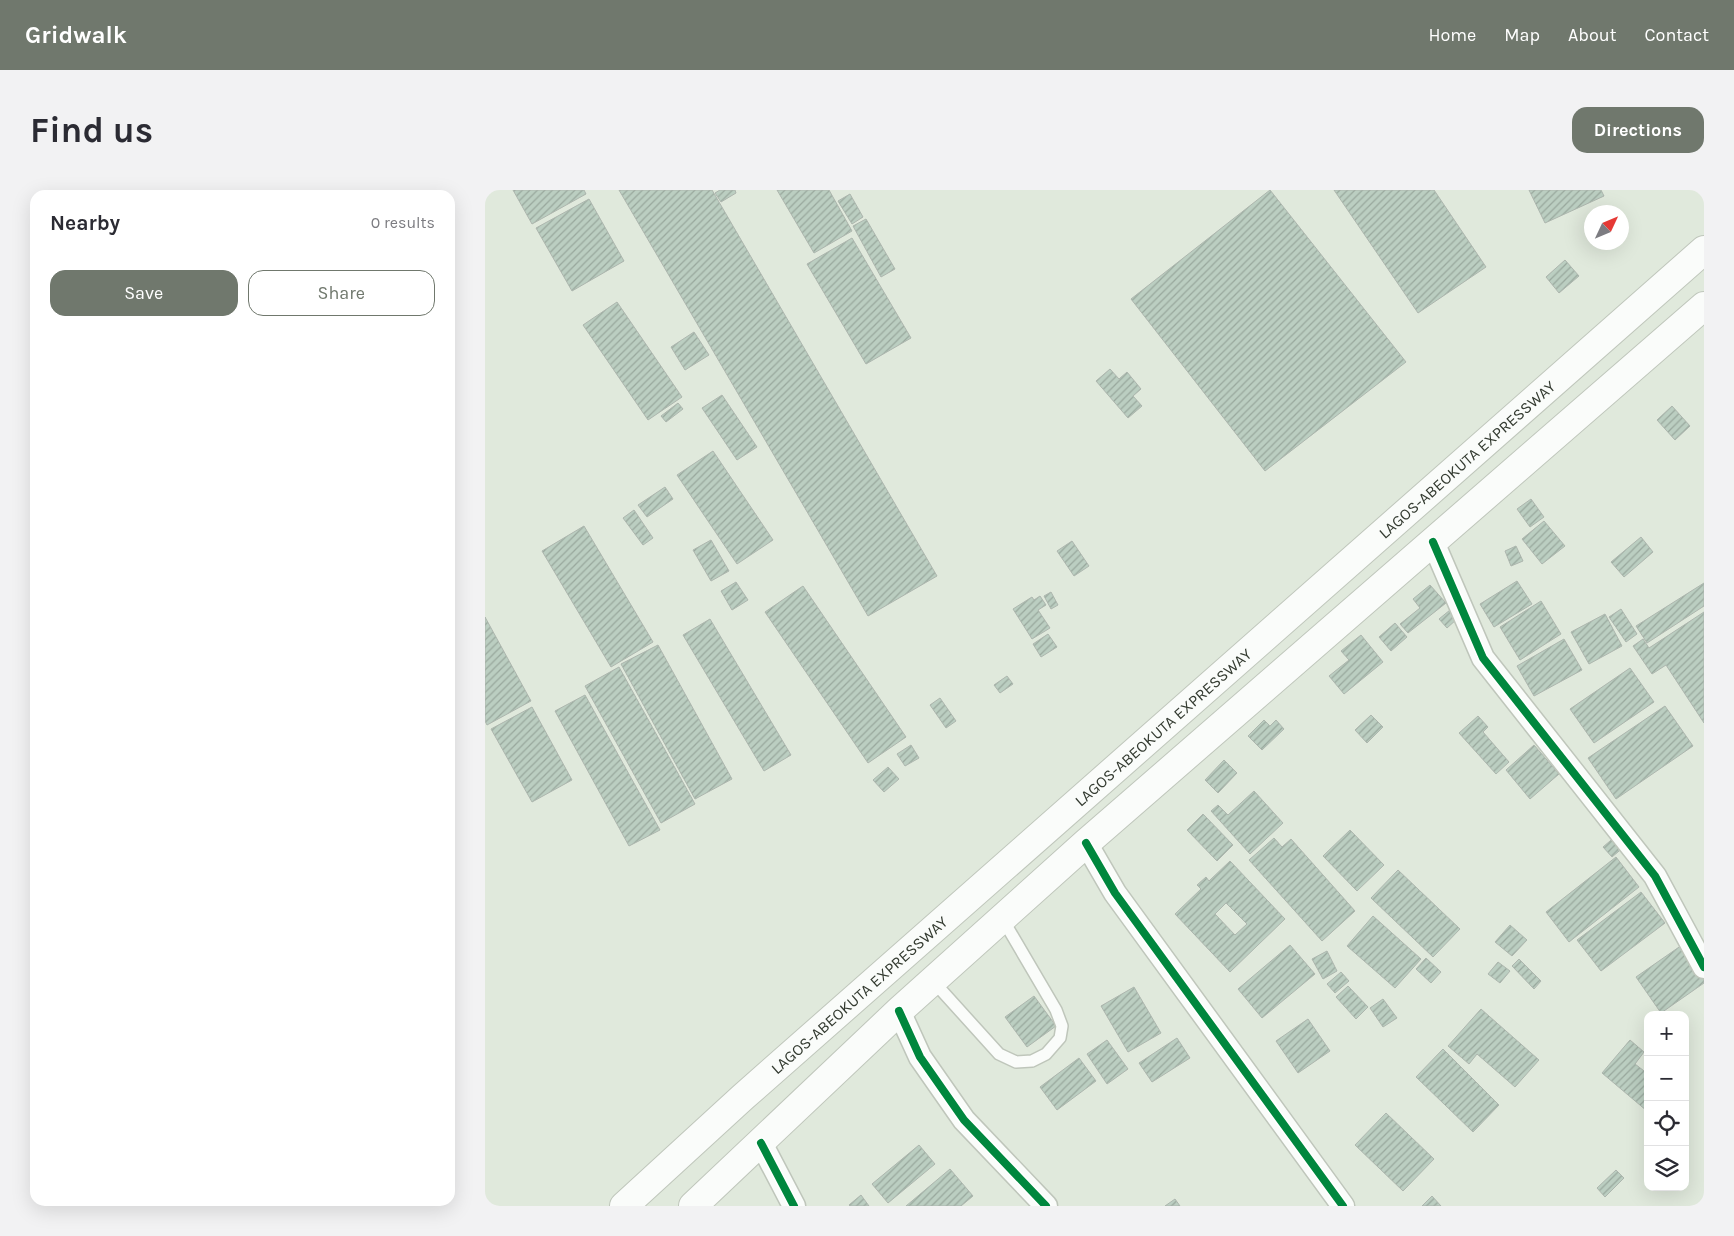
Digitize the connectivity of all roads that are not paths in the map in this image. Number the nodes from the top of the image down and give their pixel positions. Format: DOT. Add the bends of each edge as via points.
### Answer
graph roads {
  1 [pos="1704,250"];
  2 [pos="1704,306"];
  3 [pos="1433,542"];
  4 [pos="1086,844"];
  5 [pos="1002,918"];
  6 [pos="1704,967"];
  7 [pos="933,980"];
  8 [pos="899,1011"];
  9 [pos="761,1143"];
  10 [pos="624,1206"];
  11 [pos="693,1206"];
  12 [pos="794,1206"];
  13 [pos="1046,1206"];
  14 [pos="1343,1206"];
  1 -- 10 [label="highway, LAGOS-ABEOKUTA EXPRESSWAY" via="743,1097"];
  2 -- 3 [label="highway"];
  3 -- 4 [label="highway"];
  3 -- 6 [label="street" via="1483,658 1655,876"];
  4 -- 5 [label="highway"];
  4 -- 14 [label="street" via="1115,893"];
  5 -- 7 [label="highway"];
  5 -- 7 [label="lane" via="1056,1010 1062,1026 1060,1038 1046,1054 1017,1062 999,1054"];
  7 -- 8 [label="highway"];
  8 -- 9 [label="highway"];
  8 -- 13 [label="street" via="920,1057 964,1120"];
  9 -- 11 [label="highway"];
  9 -- 12 [label="street"];
}
